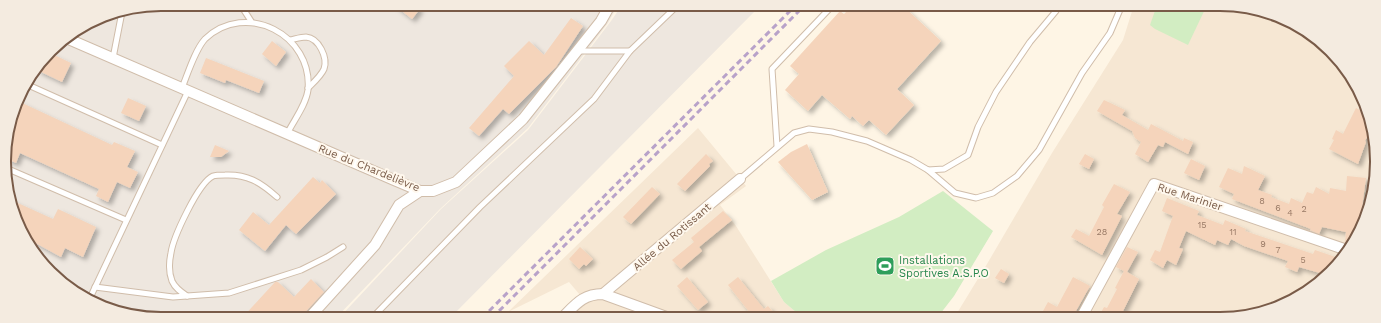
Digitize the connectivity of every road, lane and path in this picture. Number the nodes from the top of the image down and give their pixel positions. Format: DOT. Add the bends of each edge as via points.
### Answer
graph roads {
  1 [pos="245,11"];
  2 [pos="607,11"];
  3 [pos="672,11"];
  4 [pos="827,11"];
  5 [pos="1056,11"];
  6 [pos="1119,11"];
  7 [pos="121,17"];
  8 [pos="251,21"];
  9 [pos="290,40"];
  10 [pos="72,41"];
  11 [pos="577,51"];
  12 [pos="630,51"];
  13 [pos="113,58"];
  14 [pos="31,86"];
  15 [pos="308,88"];
  16 [pos="185,89"];
  17 [pos="287,134"];
  18 [pos="162,145"];
  19 [pos="777,146"];
  20 [pos="11,170"];
  21 [pos="928,170"];
  22 [pos="740,179"];
  23 [pos="420,191"];
  24 [pos="277,197"];
  25 [pos="126,220"];
  26 [pos="342,247"];
  27 [pos="1342,248"];
  28 [pos="95,287"];
  29 [pos="92,294"];
  30 [pos="604,294"];
  31 [pos="187,296"];
  32 [pos="314,312"];
  33 [pos="378,312"];
  34 [pos="568,312"];
  35 [pos="652,312"];
  36 [pos="1084,312"];
  1 -- 8 [label="lane"];
  2 -- 11 [label="street, Rue du Chardelièvre"];
  3 -- 12 [label="lane"];
  4 -- 19 [label="lane" via="772,69"];
  5 -- 21 [label="lane" via="1030,42 996,92 978,127 968,155 944,169"];
  6 -- 21 [label="lane" via="1110,33 1082,74 1039,150 1017,176 993,193 976,198 955,193"];
  7 -- 13 [label="lane"];
  8 -- 9 [label="lane" via="271,27"];
  8 -- 16 [label="lane" via="230,23 200,44"];
  9 -- 15 [label="lane" via="303,59"];
  9 -- 15 [label="lane" via="306,37 312,39 323,55 325,68"];
  10 -- 13 [label="street, Rue du Chardelièvre"];
  11 -- 12 [label="lane"];
  11 -- 23 [label="street, Rue du Chardelièvre" via="523,119 456,182 433,191"];
  12 -- 33 [label="lane" via="594,99 480,207"];
  13 -- 16 [label="street, Rue du Chardelièvre"];
  14 -- 18 [label="lane"];
  15 -- 17 [label="lane" via="306,99"];
  16 -- 17 [label="street, Rue du Chardelièvre"];
  16 -- 18 [label="lane"];
  17 -- 23 [label="street, Rue du Chardelièvre"];
  18 -- 25 [label="lane"];
  19 -- 21 [label="lane" via="794,133 808,129 832,132 867,141"];
  19 -- 22 [label="lane"];
  20 -- 25 [label="lane"];
  22 -- 30 [label="street, Allée du Rotissant"];
  23 -- 32 [label="street" via="398,205 375,245"];
  24 -- 31 [label="lane" via="263,185 236,174 212,176 205,182 190,203 171,252 172,282"];
  25 -- 28 [label="lane"];
  26 -- 31 [label="lane" via="301,270 258,284 229,293"];
  27 -- 36 [label="street, Rue Marinier" via="1154,184"];
  28 -- 29 [label="lane"];
  28 -- 31 [label="lane" via="173,297"];
  30 -- 34 [label="street" via="592,294"];
  30 -- 35 [label="street"];
}
